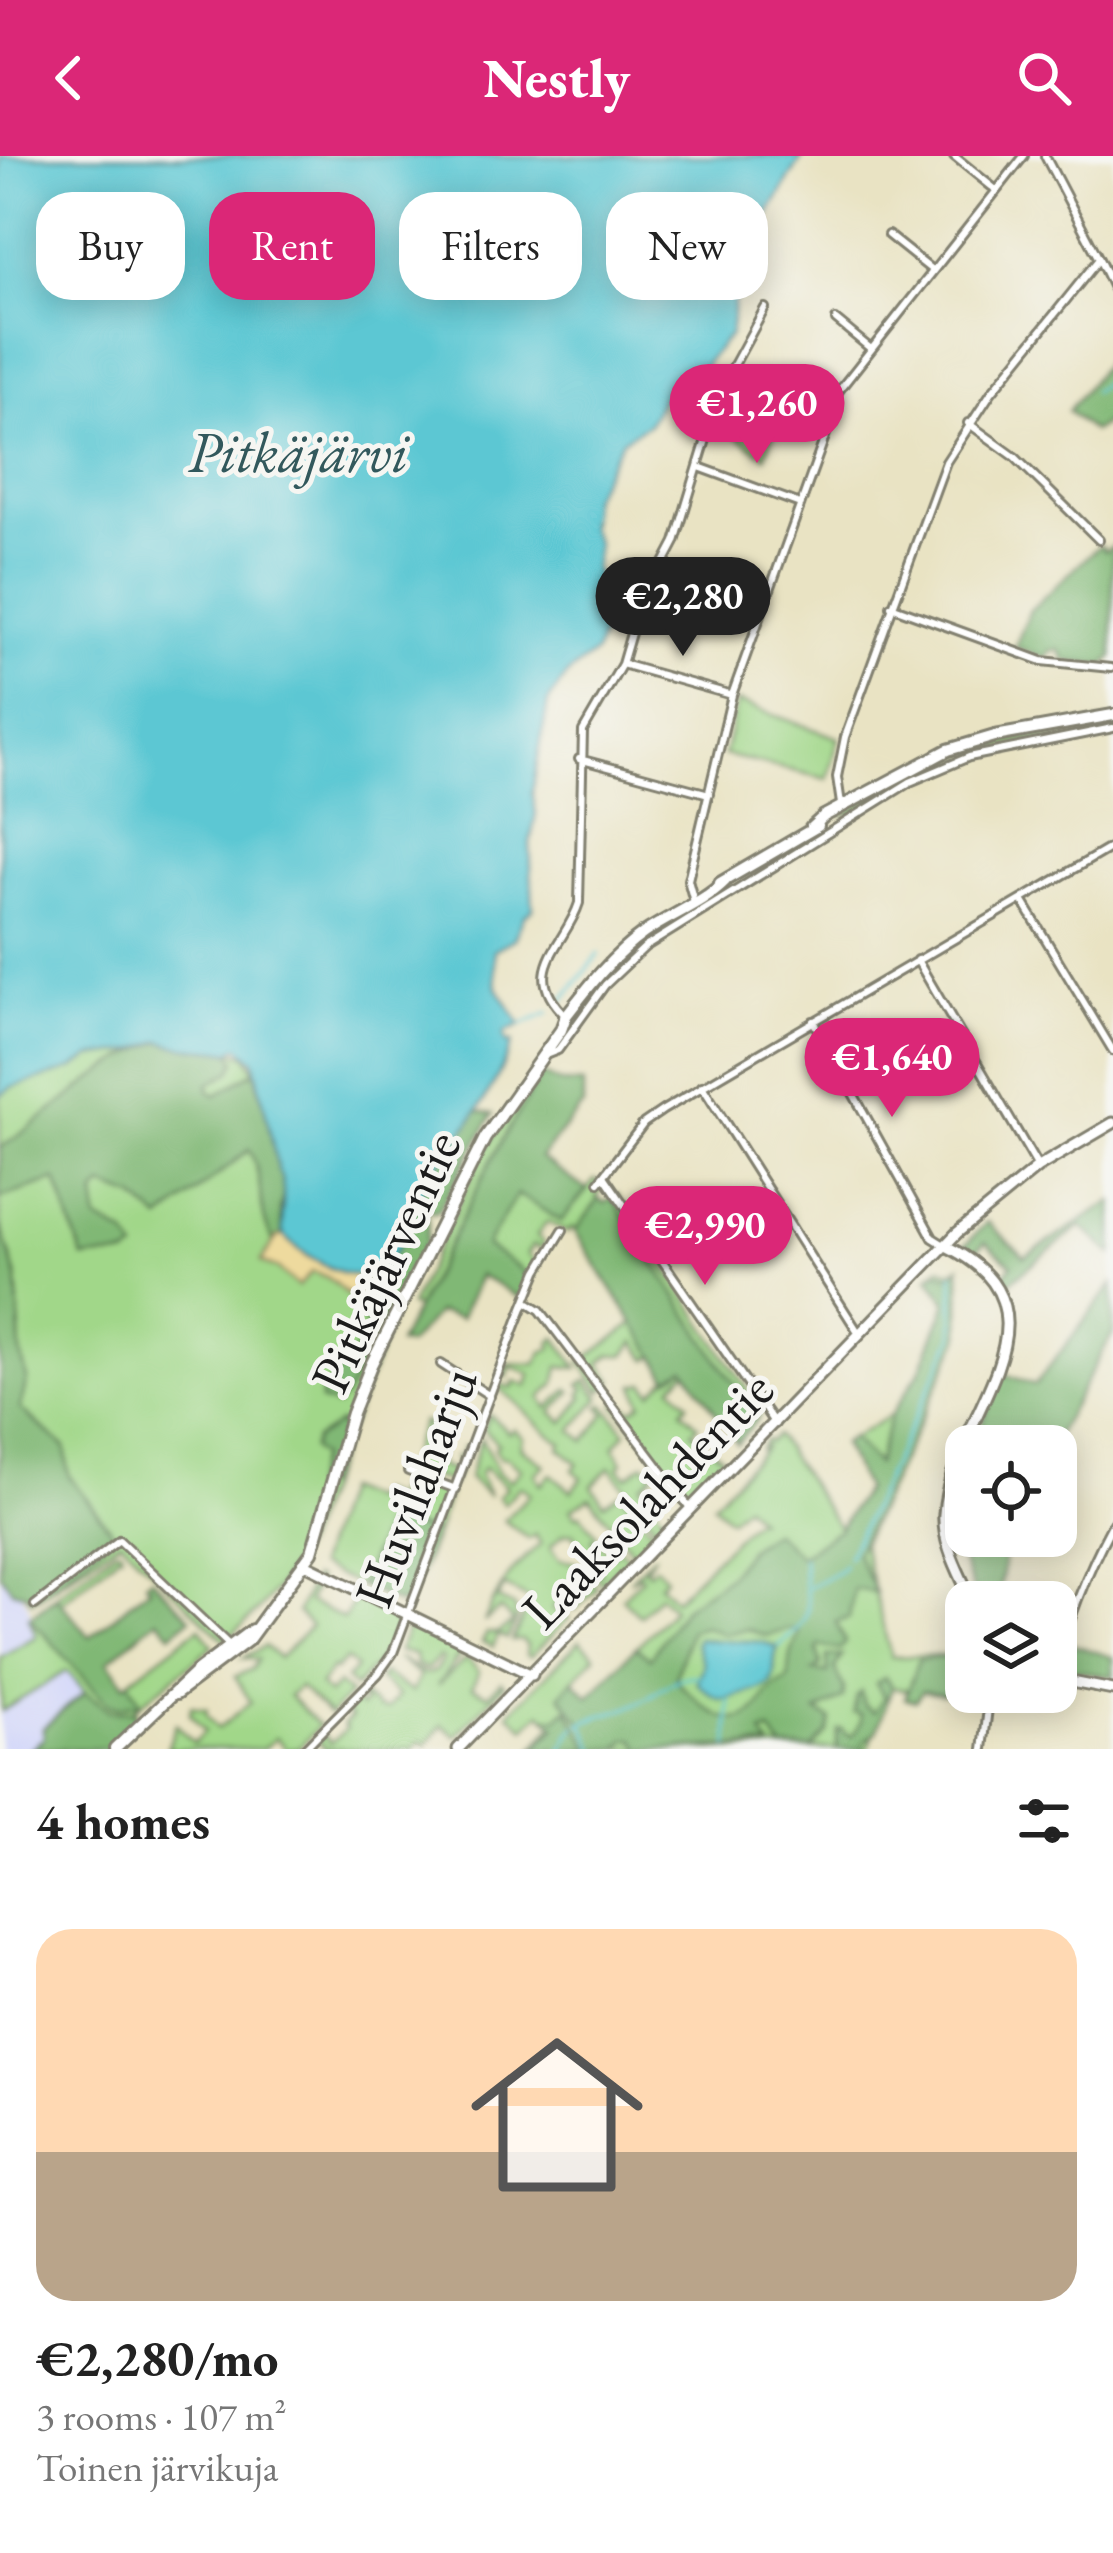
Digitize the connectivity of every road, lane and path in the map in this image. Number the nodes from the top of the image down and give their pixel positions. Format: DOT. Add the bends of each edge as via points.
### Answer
graph roads {
  1 [pos="954,156"];
  2 [pos="1024,156"];
  3 [pos="1046,156"];
  4 [pos="996,190"];
  5 [pos="888,235"];
  6 [pos="1099,260"];
  7 [pos="933,271"];
  8 [pos="1113,288"];
  9 [pos="765,308"];
  10 [pos="836,320"];
  11 [pos="871,349"];
  12 [pos="778,414"];
  13 [pos="968,423"];
  14 [pos="826,434"];
  15 [pos="699,466"];
  16 [pos="800,504"];
  17 [pos="1099,540"];
  18 [pos="661,566"];
  19 [pos="764,606"];
  20 [pos="891,606"];
  21 [pos="622,664"];
  22 [pos="1111,668"];
  23 [pos="732,695"];
  24 [pos="1113,715"];
  25 [pos="1113,728"];
  26 [pos="579,759"];
  27 [pos="709,794"];
  28 [pos="840,814"];
  29 [pos="1113,846"];
  30 [pos="1022,899"];
  31 [pos="694,902"];
  32 [pos="917,960"];
  33 [pos="566,1016"];
  34 [pos="813,1021"];
  35 [pos="1113,1051"];
  36 [pos="539,1057"];
  37 [pos="702,1086"];
  38 [pos="1113,1123"];
  39 [pos="1038,1167"];
  40 [pos="563,1230"];
  41 [pos="946,1246"];
  42 [pos="526,1301"];
  43 [pos="860,1335"];
  44 [pos="442,1364"];
  45 [pos="490,1396"];
  46 [pos="775,1424"];
  47 [pos="408,1471"];
  48 [pos="456,1489"];
  49 [pos="692,1510"];
  50 [pos="1113,1523"];
  51 [pos="303,1563"];
  52 [pos="963,1581"];
  53 [pos="35,1605"];
  54 [pos="1077,1613"];
  55 [pos="409,1616"];
  56 [pos="232,1648"];
  57 [pos="532,1675"];
  58 [pos="1077,1683"];
  59 [pos="1113,1690"];
  60 [pos="987,1713"];
  61 [pos="116,1749"];
  62 [pos="304,1749"];
  63 [pos="458,1749"];
  64 [pos="983,1749"];
  1 -- 4 [label="street"];
  2 -- 4 [label="street"];
  3 -- 6 [label="street"];
  4 -- 7 [label="street"];
  5 -- 7 [label="street"];
  6 -- 8 [label="street"];
  6 -- 13 [label="street"];
  7 -- 11 [label="street"];
  9 -- 15 [label="street" via="722,387"];
  10 -- 11 [label="street"];
  11 -- 14 [label="street" via="840,386"];
  12 -- 14 [label="street"];
  13 -- 17 [label="street"];
  13 -- 20 [label="street" via="938,478"];
  14 -- 16 [label="street"];
  15 -- 16 [label="street"];
  15 -- 18 [label="street"];
  16 -- 19 [label="street"];
  18 -- 19 [label="street"];
  18 -- 21 [label="street"];
  19 -- 23 [label="street"];
  20 -- 22 [label="street" via="1042,661"];
  20 -- 28 [label="street" via="845,736 836,777"];
  21 -- 23 [label="street"];
  21 -- 26 [label="street" via="588,719"];
  23 -- 27 [label="street"];
  24 -- 28 [label="main road, Pitkäjärventie" via="948,750"];
  25 -- 28 [label="street, Pitkäjärventie" via="969,757"];
  26 -- 27 [label="street"];
  26 -- 33 [label="street" via="579,903 546,970 550,996"];
  27 -- 31 [label="street" via="688,880"];
  28 -- 31 [label="main road, Pitkäjärventie" via="817,820"];
  28 -- 36 [label="street, Pitkäjärventie" via="645,947 557,1050"];
  29 -- 30 [label="street"];
  30 -- 32 [label="street"];
  30 -- 35 [label="street"];
  31 -- 33 [label="main road, Pitkäjärventie" via="621,951"];
  32 -- 34 [label="street"];
  32 -- 39 [label="street"];
  33 -- 36 [label="main road, Pitkäjärventie"];
  34 -- 37 [label="street"];
  34 -- 41 [label="street" via="933,1238"];
  36 -- 51 [label="main road, Pitkäjärventie" via="485,1138 371,1365"];
  37 -- 43 [label="street"];
  37 -- 46 [label="street" via="644,1123 601,1179"];
  38 -- 39 [label="street, Laaksolahdentie"];
  39 -- 41 [label="street, Laaksolahdentie"];
  40 -- 42 [label="street, Huvilaharju"];
  41 -- 43 [label="street, Laaksolahdentie"];
  41 -- 52 [label="street" via="999,1288 1009,1320 944,1512"];
  42 -- 45 [label="street, Huvilaharju"];
  42 -- 49 [label="street"];
  43 -- 46 [label="street, Laaksolahdentie"];
  44 -- 45 [label="street"];
  45 -- 48 [label="street, Huvilaharju"];
  46 -- 49 [label="street, Laaksolahdentie"];
  47 -- 48 [label="street"];
  48 -- 55 [label="street, Huvilaharju"];
  49 -- 57 [label="street, Laaksolahdentie"];
  50 -- 54 [label="street"];
  51 -- 55 [label="street"];
  51 -- 56 [label="main road, Pitkäjärventie"];
  53 -- 56 [label="street" via="119,1540"];
  55 -- 57 [label="street"];
  55 -- 62 [label="street, Huvilaharju" via="379,1674"];
  56 -- 61 [label="main road, Pitkäjärventie"];
  57 -- 63 [label="street, Laaksolahdentie"];
  58 -- 59 [label="street"];
  60 -- 64 [label="street"];
}
